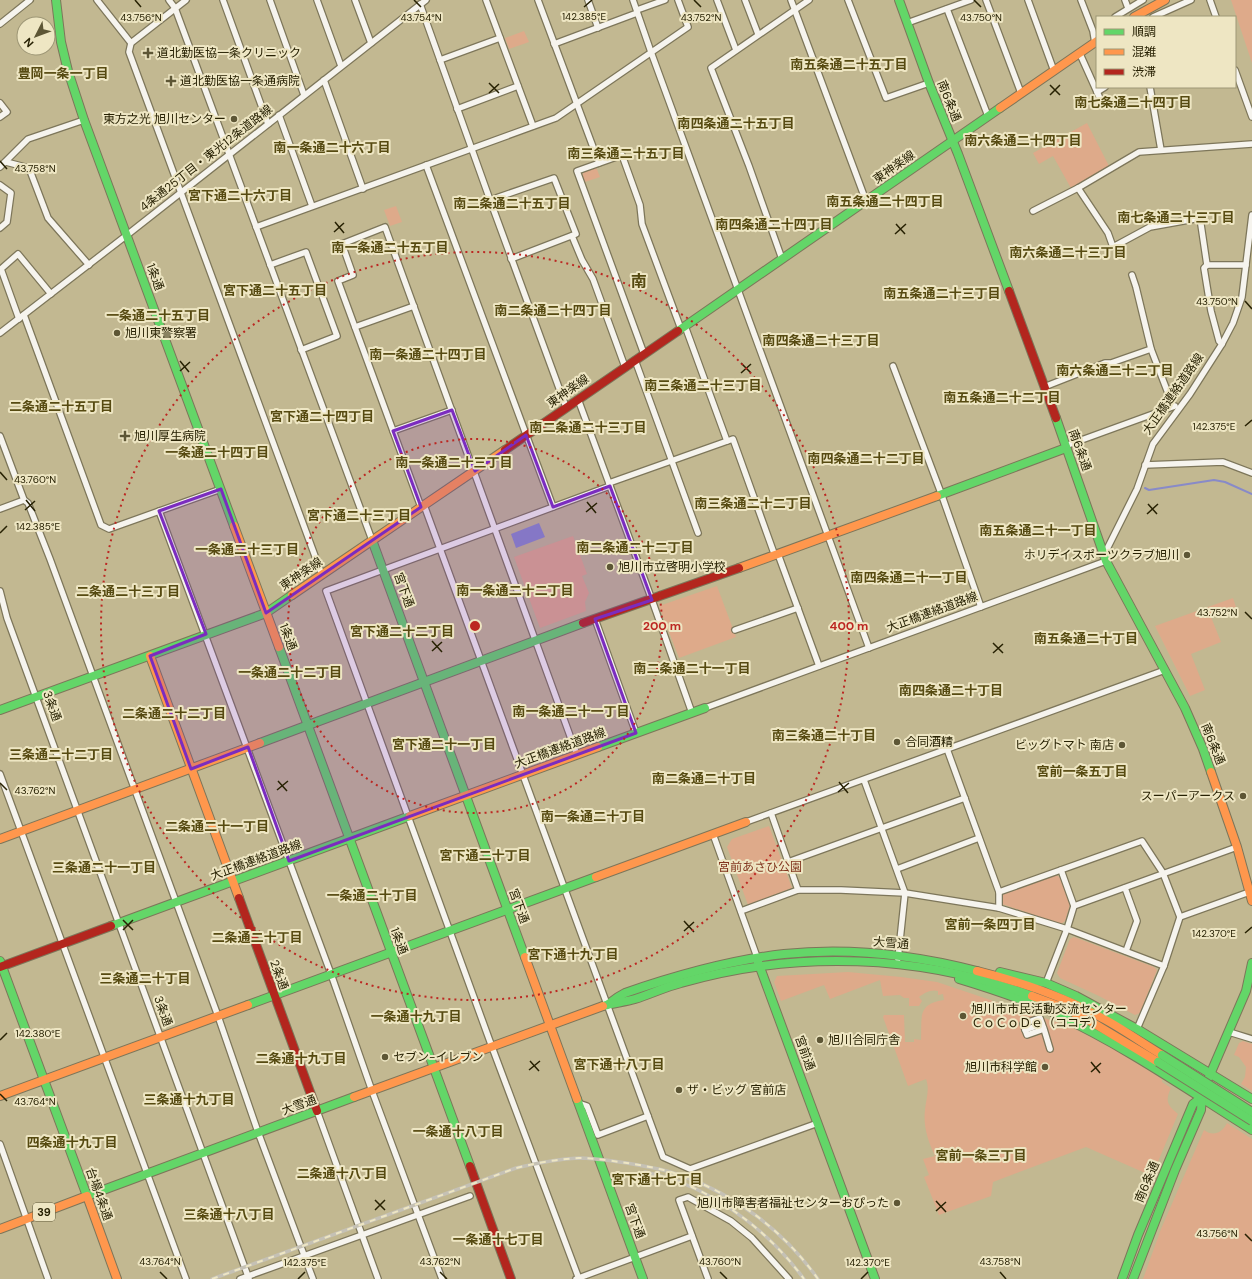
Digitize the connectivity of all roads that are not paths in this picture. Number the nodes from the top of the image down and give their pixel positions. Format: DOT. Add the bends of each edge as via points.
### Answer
graph roads {
  1 [pos="30,0"];
  2 [pos="56,0"];
  3 [pos="97,0"];
  4 [pos="169,0"];
  5 [pos="186,0"];
  6 [pos="223,0"];
  7 [pos="270,0"];
  8 [pos="317,0"];
  9 [pos="355,0"];
  10 [pos="426,0"];
  11 [pos="486,0"];
  12 [pos="538,0"];
  13 [pos="588,0"];
  14 [pos="633,0"];
  15 [pos="665,0"];
  16 [pos="678,0"];
  17 [pos="717,0"];
  18 [pos="745,0"];
  19 [pos="791,0"];
  20 [pos="809,0"];
  21 [pos="848,0"];
  22 [pos="899,0"];
  23 [pos="971,0"];
  24 [pos="986,0"];
  25 [pos="1028,0"];
  26 [pos="1081,0"];
  27 [pos="1125,0"];
  28 [pos="1143,0"];
  29 [pos="1165,0"];
  30 [pos="1191,0"];
  31 [pos="1210,0"];
  32 [pos="420,4"];
  33 [pos="175,8"];
  34 [pos="1128,8"];
  35 [pos="947,9"];
  36 [pos="794,10"];
  37 [pos="637,12"];
  38 [pos="1116,16"];
  39 [pos="1135,16"];
  40 [pos="1155,16"];
  41 [pos="1216,16"];
  42 [pos="1,22"];
  43 [pos="907,23"];
  44 [pos="598,28"];
  45 [pos="1095,30"];
  46 [pos="758,34"];
  47 [pos="500,38"];
  48 [pos="1096,42"];
  49 [pos="131,43"];
  50 [pos="371,43"];
  51 [pos="554,44"];
  52 [pos="736,50"];
  53 [pos="651,52"];
  54 [pos="1080,54"];
  55 [pos="440,60"];
  56 [pos="341,66"];
  57 [pos="1054,71"];
  58 [pos="1236,73"];
  59 [pos="324,80"];
  60 [pos="929,83"];
  61 [pos="518,86"];
  62 [pos="1104,88"];
  63 [pos="1150,88"];
  64 [pos="1097,92"];
  65 [pos="1021,93"];
  66 [pos="304,95"];
  67 [pos="0,103"];
  68 [pos="1102,103"];
  69 [pos="577,104"];
  70 [pos="457,109"];
  71 [pos="279,115"];
  72 [pos="988,116"];
  73 [pos="0,117"];
  74 [pos="1252,117"];
  75 [pos="84,120"];
  76 [pos="268,124"];
  77 [pos="533,126"];
  78 [pos="952,141"];
  79 [pos="1252,144"];
  80 [pos="472,148"];
  81 [pos="1161,150"];
  82 [pos="230,154"];
  83 [pos="6,162"];
  84 [pos="599,163"];
  85 [pos="426,165"];
  86 [pos="0,167"];
  87 [pos="0,185"];
  88 [pos="363,188"];
  89 [pos="1078,188"];
  90 [pos="180,194"];
  91 [pos="490,200"];
  92 [pos="866,201"];
  93 [pos="312,206"];
  94 [pos="1033,211"];
  95 [pos="1252,215"];
  96 [pos="256,227"];
  97 [pos="0,228"];
  98 [pos="127,235"];
  99 [pos="572,236"];
  100 [pos="511,259"];
  101 [pos="782,259"];
  102 [pos="89,264"];
  103 [pos="270,265"];
  104 [pos="1207,265"];
  105 [pos="1246,265"];
  106 [pos="1132,275"];
  107 [pos="738,290"];
  108 [pos="51,294"];
  109 [pos="414,306"];
  110 [pos="24,315"];
  111 [pos="19,319"];
  112 [pos="355,327"];
  113 [pos="683,327"];
  114 [pos="0,333"];
  115 [pos="1222,344"];
  116 [pos="1151,349"];
  117 [pos="301,350"];
  118 [pos="644,354"];
  119 [pos="634,360"];
  120 [pos="894,366"];
  121 [pos="625,367"];
  122 [pos="1044,388"];
  123 [pos="578,399"];
  124 [pos="1182,405"];
  125 [pos="1173,406"];
  126 [pos="566,407"];
  127 [pos="452,410"];
  128 [pos="393,431"];
  129 [pos="526,435"];
  130 [pos="0,436"];
  131 [pos="727,441"];
  132 [pos="1066,447"];
  133 [pos="671,461"];
  134 [pos="1145,465"];
  135 [pos="475,471"];
  136 [pos="1252,473"];
  137 [pos="610,484"];
  138 [pos="221,489"];
  139 [pos="941,493"];
  140 [pos="24,500"];
  141 [pos="422,506"];
  142 [pos="553,507"];
  143 [pos="0,509"];
  144 [pos="159,511"];
  145 [pos="494,529"];
  146 [pos="698,533"];
  147 [pos="828,536"];
  148 [pos="372,540"];
  149 [pos="440,549"];
  150 [pos="777,555"];
  151 [pos="1106,561"];
  152 [pos="383,569"];
  153 [pos="322,575"];
  154 [pos="0,592"];
  155 [pos="652,600"];
  156 [pos="981,607"];
  157 [pos="798,608"];
  158 [pos="266,613"];
  159 [pos="595,619"];
  160 [pos="735,630"];
  161 [pos="206,634"];
  162 [pos="536,641"];
  163 [pos="869,648"];
  164 [pos="150,656"];
  165 [pos="480,662"];
  166 [pos="819,666"];
  167 [pos="1165,670"];
  168 [pos="92,676"];
  169 [pos="425,682"];
  170 [pos="36,697"];
  171 [pos="367,704"];
  172 [pos="705,708"];
  173 [pos="0,710"];
  174 [pos="692,713"];
  175 [pos="308,726"];
  176 [pos="636,734"];
  177 [pos="248,748"];
  178 [pos="947,749"];
  179 [pos="577,755"];
  180 [pos="191,769"];
  181 [pos="0,774"];
  182 [pos="523,775"];
  183 [pos="864,780"];
  184 [pos="134,790"];
  185 [pos="466,796"];
  186 [pos="965,798"];
  187 [pos="78,810"];
  188 [pos="771,813"];
  189 [pos="408,817"];
  190 [pos="746,822"];
  191 [pos="882,827"];
  192 [pos="21,832"];
  193 [pos="713,834"];
  194 [pos="980,838"];
  195 [pos="0,839"];
  196 [pos="349,839"];
  197 [pos="1237,847"];
  198 [pos="289,861"];
  199 [pos="788,862"];
  200 [pos="897,869"];
  201 [pos="1061,870"];
  202 [pos="1163,873"];
  203 [pos="233,882"];
  204 [pos="1125,888"];
  205 [pos="565,889"];
  206 [pos="798,890"];
  207 [pos="999,892"];
  208 [pos="1251,892"];
  209 [pos="905,893"];
  210 [pos="1252,901"];
  211 [pos="176,903"];
  212 [pos="1074,906"];
  213 [pos="999,908"];
  214 [pos="507,909"];
  215 [pos="741,911"];
  216 [pos="1180,917"];
  217 [pos="120,923"];
  218 [pos="1068,929"];
  219 [pos="450,930"];
  220 [pos="63,944"];
  221 [pos="1126,951"];
  222 [pos="391,952"];
  223 [pos="757,957"];
  224 [pos="930,960"];
  225 [pos="900,961"];
  226 [pos="1252,964"];
  227 [pos="1,965"];
  228 [pos="760,966"];
  229 [pos="1164,966"];
  230 [pos="331,974"];
  231 [pos="1046,983"];
  232 [pos="274,996"];
  233 [pos="607,1005"];
  234 [pos="218,1016"];
  235 [pos="1030,1022"];
  236 [pos="550,1026"];
  237 [pos="1043,1027"];
  238 [pos="1137,1028"];
  239 [pos="1025,1030"];
  240 [pos="1229,1032"];
  241 [pos="1033,1033"];
  242 [pos="161,1037"];
  243 [pos="1252,1039"];
  244 [pos="492,1047"];
  245 [pos="1169,1048"];
  246 [pos="1050,1049"];
  247 [pos="105,1058"];
  248 [pos="1159,1063"];
  249 [pos="434,1068"];
  250 [pos="1210,1074"];
  251 [pos="44,1079"];
  252 [pos="372,1091"];
  253 [pos="0,1096"];
  254 [pos="1201,1098"];
  255 [pos="1252,1099"];
  256 [pos="578,1103"];
  257 [pos="317,1111"];
  258 [pos="1252,1112"];
  259 [pos="648,1116"];
  260 [pos="1252,1121"];
  261 [pos="818,1123"];
  262 [pos="1252,1130"];
  263 [pos="258,1132"];
  264 [pos="0,1144"];
  265 [pos="204,1153"];
  266 [pos="147,1174"];
  267 [pos="87,1196"];
  268 [pos="470,1196"];
  269 [pos="418,1214"];
  270 [pos="27,1219"];
  271 [pos="0,1228"];
  272 [pos="362,1235"];
  273 [pos="692,1236"];
  274 [pos="304,1256"];
  275 [pos="635,1257"];
  276 [pos="249,1278"];
  277 [pos="48,1279"];
  278 [pos="117,1279"];
  279 [pos="186,1279"];
  280 [pos="240,1279"];
  281 [pos="313,1279"];
  282 [pos="378,1279"];
  283 [pos="442,1279"];
  284 [pos="511,1279"];
  285 [pos="577,1279"];
  286 [pos="643,1279"];
  287 [pos="708,1279"];
  288 [pos="789,1279"];
  289 [pos="875,1279"];
  290 [pos="1122,1279"];
  291 [pos="1133,1279"];
  1 -- 42 [label="street"];
  2 -- 75 [label="main road, 1条通" via="68,71"];
  3 -- 49 [label="street"];
  4 -- 33 [label="street"];
  5 -- 33 [label="street"];
  6 -- 76 [label="street"];
  7 -- 66 [label="street"];
  8 -- 56 [label="street"];
  9 -- 50 [label="street"];
  10 -- 32 [label="street, 4条通25丁目・東光12条道路線"];
  11 -- 47 [label="street"];
  12 -- 51 [label="street"];
  13 -- 44 [label="street"];
  14 -- 37 [label="street"];
  15 -- 37 [label="street"];
  16 -- 53 [label="street" via="688,27"];
  17 -- 52 [label="street"];
  18 -- 46 [label="street"];
  19 -- 36 [label="street"];
  20 -- 36 [label="street"];
  21 -- 60 [label="street" via="886,98"];
  22 -- 43 [label="main road, 南6条通"];
  23 -- 35 [label="street"];
  24 -- 65 [label="street"];
  25 -- 57 [label="street"];
  26 -- 45 [label="street"];
  27 -- 34 [label="street"];
  28 -- 34 [label="street"];
  29 -- 39 [label="main road"];
  30 -- 40 [label="street"];
  31 -- 41 [label="street"];
  32 -- 50 [label="street, 4条通25丁目・東光12条道路線"];
  32 -- 55 [label="street"];
  33 -- 49 [label="street"];
  33 -- 82 [label="street"];
  34 -- 38 [label="street"];
  35 -- 43 [label="street"];
  35 -- 72 [label="street"];
  36 -- 46 [label="street"];
  36 -- 92 [label="street"];
  37 -- 44 [label="street"];
  37 -- 53 [label="street"];
  43 -- 60 [label="main road, 南6条通"];
  44 -- 51 [label="street"];
  45 -- 48 [label="street"];
  46 -- 52 [label="street"];
  47 -- 55 [label="street"];
  47 -- 61 [label="street"];
  48 -- 54 [label="main road, 東神楽線"];
  49 -- 90 [label="street" via="129,52"];
  50 -- 56 [label="street, 4条通25丁目・東光12条道路線"];
  51 -- 69 [label="street"];
  52 -- 101 [label="street" via="711,68"];
  53 -- 69 [label="street"];
  53 -- 107 [label="street"];
  54 -- 57 [label="main road, 東神楽線"];
  54 -- 64 [label="street"];
  55 -- 70 [label="street"];
  56 -- 59 [label="street, 4条通25丁目・東光12条道路線"];
  57 -- 65 [label="main road, 東神楽線"];
  58 -- 74 [label="street"];
  59 -- 66 [label="street, 4条通25丁目・東光12条道路線"];
  59 -- 88 [label="street"];
  60 -- 78 [label="main road, 南6条通"];
  61 -- 70 [label="street"];
  61 -- 77 [label="street"];
  62 -- 64 [label="street"];
  63 -- 81 [label="street"];
  64 -- 68 [label="street"];
  65 -- 72 [label="main road, 東神楽線"];
  66 -- 71 [label="street, 4条通25丁目・東光12条道路線"];
  67 -- 73 [label="street" via="7,112"];
  69 -- 77 [label="street" via="556,118"];
  69 -- 84 [label="street"];
  70 -- 80 [label="street"];
  71 -- 76 [label="street, 4条通25丁目・東光12条道路線"];
  71 -- 93 [label="street"];
  72 -- 78 [label="main road, 東神楽線"];
  75 -- 83 [label="street" via="28,140"];
  75 -- 98 [label="main road, 1条通"];
  76 -- 82 [label="street, 4条通25丁目・東光12条道路線"];
  77 -- 80 [label="street"];
  78 -- 92 [label="main road, 東神楽線"];
  78 -- 122 [label="main road, 南6条通"];
  79 -- 81 [label="street"];
  80 -- 85 [label="street"];
  80 -- 91 [label="street"];
  81 -- 89 [label="street" via="1139,152"];
  82 -- 90 [label="street, 4条通25丁目・東光12条道路線"];
  82 -- 96 [label="street"];
  83 -- 86 [label="street"];
  83 -- 102 [label="street" via="30,168 48,218"];
  84 -- 113 [label="street" via="622,155 640,205 642,224"];
  84 -- 118 [label="street" via="577,171"];
  85 -- 88 [label="street"];
  85 -- 129 [label="street"];
  87 -- 97 [label="street" via="11,193 7,222"];
  88 -- 93 [label="street"];
  89 -- 94 [label="street"];
  89 -- 104 [label="street" via="1108,233 1114,247 1150,227 1200,218"];
  90 -- 98 [label="street, 4条通25丁目・東光12条道路線"];
  90 -- 153 [label="street"];
  91 -- 99 [label="street" via="554,178 576,234"];
  91 -- 100 [label="street"];
  92 -- 101 [label="main road, 東神楽線"];
  93 -- 96 [label="street"];
  95 -- 105 [label="street, 大正橋連絡道路線"];
  96 -- 103 [label="street"];
  98 -- 102 [label="street, 4条通25丁目・東光12条道路線"];
  98 -- 138 [label="main road, 1条通"];
  99 -- 100 [label="street"];
  99 -- 121 [label="street" via="593,279"];
  100 -- 126 [label="street"];
  101 -- 107 [label="main road, 東神楽線"];
  102 -- 108 [label="street, 4条通25丁目・東光12条道路線"];
  103 -- 117 [label="street"];
  103 -- 117 [label="street" via="306,252 337,336"];
  104 -- 105 [label="street"];
  104 -- 115 [label="street" via="1204,268 1211,311"];
  105 -- 115 [label="street, 大正橋連絡道路線" via="1242,297 1234,323"];
  106 -- 116 [label="street"];
  107 -- 113 [label="main road, 東神楽線"];
  107 -- 147 [label="street"];
  108 -- 110 [label="street, 4条通25丁目・東光12条道路線"];
  108 -- 111 [label="street" via="18,254 0,269"];
  109 -- 112 [label="street"];
  109 -- 112 [label="street" via="385,227 342,244 353,275 338,281"];
  109 -- 127 [label="street"];
  110 -- 111 [label="street, 4条通25丁目・東光12条道路線"];
  110 -- 144 [label="street" via="101,525 109,529"];
  111 -- 114 [label="street, 4条通25丁目・東光12条道路線"];
  112 -- 128 [label="street"];
  113 -- 118 [label="main road, 東神楽線"];
  113 -- 131 [label="street"];
  115 -- 124 [label="street, 大正橋連絡道路線"];
  116 -- 122 [label="street" via="1105,363"];
  116 -- 125 [label="street"];
  117 -- 148 [label="street"];
  118 -- 119 [label="main road, 東神楽線"];
  119 -- 121 [label="main road, 東神楽線"];
  119 -- 133 [label="street"];
  120 -- 139 [label="street"];
  121 -- 123 [label="main road, 東神楽線"];
  122 -- 132 [label="main road, 南6条通"];
  123 -- 126 [label="main road, 東神楽線"];
  123 -- 137 [label="street"];
  124 -- 125 [label="street"];
  124 -- 134 [label="street, 大正橋連絡道路線" via="1153,444"];
  125 -- 132 [label="street"];
  126 -- 129 [label="main road, 東神楽線"];
  127 -- 128 [label="street"];
  127 -- 135 [label="street"];
  128 -- 141 [label="street"];
  129 -- 135 [label="main road, 東神楽線"];
  129 -- 142 [label="street"];
  130 -- 140 [label="street"];
  131 -- 133 [label="street"];
  131 -- 150 [label="street" via="733,439"];
  132 -- 139 [label="main road"];
  132 -- 151 [label="main road, 南6条通"];
  133 -- 137 [label="street"];
  133 -- 146 [label="street"];
  134 -- 136 [label="street" via="1223,462"];
  134 -- 151 [label="street, 大正橋連絡道路線" via="1137,490 1108,547"];
  135 -- 141 [label="main road, 東神楽線"];
  135 -- 145 [label="street"];
  137 -- 142 [label="street"];
  137 -- 155 [label="street"];
  138 -- 144 [label="street"];
  138 -- 158 [label="main road, 1条通"];
  139 -- 147 [label="main road"];
  139 -- 156 [label="street"];
  140 -- 143 [label="street"];
  140 -- 168 [label="street" via="28,504"];
  141 -- 148 [label="main road, 東神楽線"];
  141 -- 149 [label="street"];
  142 -- 145 [label="street"];
  144 -- 161 [label="street"];
  145 -- 149 [label="street"];
  145 -- 162 [label="street"];
  147 -- 150 [label="main road"];
  147 -- 163 [label="street"];
  148 -- 152 [label="main road, 宮下通"];
  148 -- 153 [label="main road, 東神楽線"];
  149 -- 152 [label="street"];
  149 -- 165 [label="street"];
  150 -- 155 [label="main road"];
  150 -- 157 [label="street"];
  151 -- 156 [label="street, 大正橋連絡道路線"];
  151 -- 167 [label="main road, 南6条通"];
  152 -- 169 [label="main road, 宮下通"];
  152 -- 171 [label="street" via="326,591"];
  153 -- 158 [label="main road, 東神楽線"];
  154 -- 170 [label="street, 3条通"];
  155 -- 159 [label="main road"];
  155 -- 174 [label="street"];
  156 -- 163 [label="street, 大正橋連絡道路線"];
  157 -- 160 [label="street"];
  157 -- 166 [label="street"];
  158 -- 161 [label="main road, 東神楽線"];
  158 -- 175 [label="main road, 1条通"];
  159 -- 162 [label="main road"];
  159 -- 176 [label="street"];
  161 -- 164 [label="main road, 東神楽線"];
  161 -- 177 [label="street"];
  162 -- 165 [label="main road"];
  162 -- 179 [label="street"];
  163 -- 166 [label="street, 大正橋連絡道路線"];
  164 -- 168 [label="main road, 東神楽線"];
  164 -- 180 [label="main road, 2条通"];
  165 -- 169 [label="main road"];
  165 -- 182 [label="street"];
  166 -- 172 [label="street, 大正橋連絡道路線"];
  167 -- 178 [label="street"];
  167 -- 197 [label="main road, 南6条通" via="1203,749"];
  168 -- 170 [label="main road, 東神楽線"];
  168 -- 184 [label="street"];
  169 -- 171 [label="main road"];
  169 -- 185 [label="main road, 宮下通"];
  170 -- 173 [label="main road, 東神楽線"];
  170 -- 187 [label="street, 3条通"];
  171 -- 175 [label="main road"];
  171 -- 189 [label="street"];
  172 -- 174 [label="main road, 大正橋連絡道路線"];
  174 -- 176 [label="main road, 大正橋連絡道路線"];
  175 -- 177 [label="main road"];
  175 -- 196 [label="main road, 1条通"];
  176 -- 179 [label="main road, 大正橋連絡道路線"];
  177 -- 180 [label="main road"];
  177 -- 198 [label="street"];
  178 -- 183 [label="street"];
  178 -- 186 [label="street"];
  179 -- 182 [label="main road, 大正橋連絡道路線"];
  180 -- 184 [label="main road"];
  180 -- 203 [label="main road, 2条通"];
  181 -- 192 [label="street"];
  182 -- 185 [label="main road, 大正橋連絡道路線"];
  182 -- 205 [label="street"];
  183 -- 188 [label="street"];
  183 -- 191 [label="street"];
  184 -- 187 [label="main road"];
  184 -- 211 [label="street"];
  185 -- 189 [label="main road, 大正橋連絡道路線"];
  185 -- 214 [label="main road, 宮下通"];
  186 -- 191 [label="street"];
  186 -- 194 [label="street"];
  187 -- 192 [label="main road"];
  187 -- 217 [label="street, 3条通"];
  188 -- 190 [label="street"];
  188 -- 199 [label="street"];
  189 -- 196 [label="main road, 大正橋連絡道路線"];
  189 -- 219 [label="street"];
  190 -- 193 [label="main road"];
  191 -- 199 [label="street"];
  191 -- 200 [label="street"];
  192 -- 195 [label="main road"];
  192 -- 220 [label="street"];
  193 -- 205 [label="main road"];
  193 -- 215 [label="street, 宮前通"];
  194 -- 200 [label="street"];
  194 -- 207 [label="street"];
  196 -- 198 [label="main road, 大正橋連絡道路線"];
  196 -- 222 [label="main road, 1条通"];
  197 -- 202 [label="street"];
  197 -- 208 [label="main road, 南6条通"];
  198 -- 203 [label="main road, 大正橋連絡道路線"];
  198 -- 230 [label="street"];
  199 -- 206 [label="street"];
  200 -- 209 [label="street"];
  201 -- 202 [label="street" via="1142,841"];
  201 -- 207 [label="street"];
  201 -- 212 [label="street"];
  202 -- 204 [label="street"];
  202 -- 216 [label="street"];
  203 -- 211 [label="main road, 大正橋連絡道路線"];
  203 -- 232 [label="main road, 2条通"];
  204 -- 212 [label="street"];
  204 -- 221 [label="street" via="1137,921"];
  205 -- 214 [label="main road"];
  205 -- 233 [label="street"];
  206 -- 209 [label="street"];
  206 -- 215 [label="street"];
  207 -- 213 [label="street"];
  208 -- 210 [label="main road, 南6条通"];
  208 -- 216 [label="street"];
  209 -- 213 [label="street"];
  209 -- 225 [label="street"];
  211 -- 217 [label="main road, 大正橋連絡道路線"];
  211 -- 234 [label="street"];
  212 -- 218 [label="street"];
  213 -- 218 [label="street"];
  214 -- 219 [label="main road"];
  214 -- 236 [label="main road, 宮下通"];
  215 -- 223 [label="street, 宮前通"];
  216 -- 229 [label="street"];
  217 -- 220 [label="main road, 大正橋連絡道路線"];
  217 -- 242 [label="street, 3条通"];
  218 -- 221 [label="street"];
  218 -- 231 [label="street"];
  219 -- 222 [label="main road"];
  219 -- 244 [label="street"];
  220 -- 227 [label="main road, 大正橋連絡道路線"];
  220 -- 247 [label="street"];
  221 -- 229 [label="street"];
  222 -- 230 [label="main road"];
  222 -- 249 [label="main road, 1条通"];
  223 -- 225 [label="main road, 大雪通" via="811,952 857,952"];
  223 -- 228 [label="main road, 宮前通"];
  223 -- 233 [label="main road, 大雪通" via="680,975 618,996"];
  224 -- 225 [label="main road, 大雪通"];
  224 -- 231 [label="main road" via="966,965"];
  224 -- 248 [label="main road, 大雪通" via="996,976 1067,1001 1103,1018"];
  225 -- 228 [label="main road, 大雪通" via="828,961"];
  225 -- 248 [label="main road, 大雪通" via="970,976 1060,1006"];
  226 -- 240 [label="main road, 南6条通" via="1246,991"];
  227 -- 251 [label="main road, 台場4条通"];
  228 -- 233 [label="main road, 大雪通" via="680,983 621,1004"];
  228 -- 261 [label="main road, 宮前通"];
  229 -- 238 [label="street"];
  230 -- 232 [label="main road"];
  230 -- 252 [label="street"];
  231 -- 238 [label="main road"];
  232 -- 234 [label="main road"];
  232 -- 257 [label="main road, 2条通"];
  233 -- 236 [label="main road, 大雪通"];
  233 -- 259 [label="street"];
  234 -- 242 [label="main road"];
  234 -- 263 [label="street"];
  235 -- 237 [label="street" via="1040,1018"];
  235 -- 239 [label="street" via="1023,1024"];
  235 -- 241 [label="street"];
  236 -- 244 [label="main road, 大雪通"];
  236 -- 256 [label="main road, 宮下通"];
  237 -- 239 [label="street"];
  237 -- 241 [label="street"];
  237 -- 246 [label="street"];
  238 -- 245 [label="main road"];
  239 -- 241 [label="street" via="1027,1035"];
  240 -- 243 [label="street"];
  240 -- 250 [label="main road, 南6条通"];
  242 -- 247 [label="main road"];
  242 -- 265 [label="street, 3条通"];
  244 -- 249 [label="main road, 大雪通"];
  244 -- 285 [label="street"];
  245 -- 248 [label="main road" via="1172,1058 1163,1071"];
  245 -- 250 [label="main road"];
  247 -- 251 [label="main road"];
  247 -- 266 [label="street"];
  248 -- 254 [label="main road"];
  248 -- 258 [label="main road, bridge"];
  248 -- 260 [label="main road, bridge"];
  249 -- 252 [label="main road, 大雪通"];
  249 -- 284 [label="main road, 1条通"];
  250 -- 254 [label="main road, 南6条通"];
  250 -- 255 [label="main road"];
  251 -- 253 [label="main road"];
  251 -- 267 [label="main road, 台場4条通"];
  252 -- 257 [label="main road, 大雪通"];
  252 -- 269 [label="street"];
  254 -- 262 [label="main road"];
  254 -- 290 [label="main road, 南6条通" via="1193,1104"];
  254 -- 291 [label="main road, 南6条通" via="1201,1110"];
  256 -- 259 [label="street" via="586,1106 598,1135"];
  256 -- 275 [label="main road, 宮下通"];
  257 -- 263 [label="main road, 大雪通"];
  257 -- 272 [label="street, 2条通"];
  259 -- 261 [label="street" via="663,1157 690,1169"];
  261 -- 289 [label="main road, 宮前通"];
  263 -- 265 [label="main road, 大雪通"];
  263 -- 274 [label="street"];
  264 -- 270 [label="street"];
  265 -- 266 [label="main road, 大雪通"];
  265 -- 276 [label="street, 3条通"];
  266 -- 267 [label="main road, 大雪通"];
  266 -- 279 [label="street"];
  267 -- 270 [label="main road, 大雪通 / 39"];
  267 -- 278 [label="main road, 台場4条通"];
  268 -- 269 [label="street"];
  269 -- 272 [label="street"];
  269 -- 283 [label="street"];
  270 -- 271 [label="main road, 大雪通 / 39"];
  270 -- 277 [label="street"];
  272 -- 274 [label="street"];
  272 -- 282 [label="street, 2条通"];
  273 -- 275 [label="street"];
  273 -- 287 [label="street"];
  273 -- 288 [label="street" via="679,1200 688,1197 731,1221 752,1238"];
  274 -- 276 [label="street"];
  274 -- 281 [label="street"];
  275 -- 285 [label="street"];
  275 -- 286 [label="main road, 宮下通"];
  276 -- 280 [label="street"];
}
